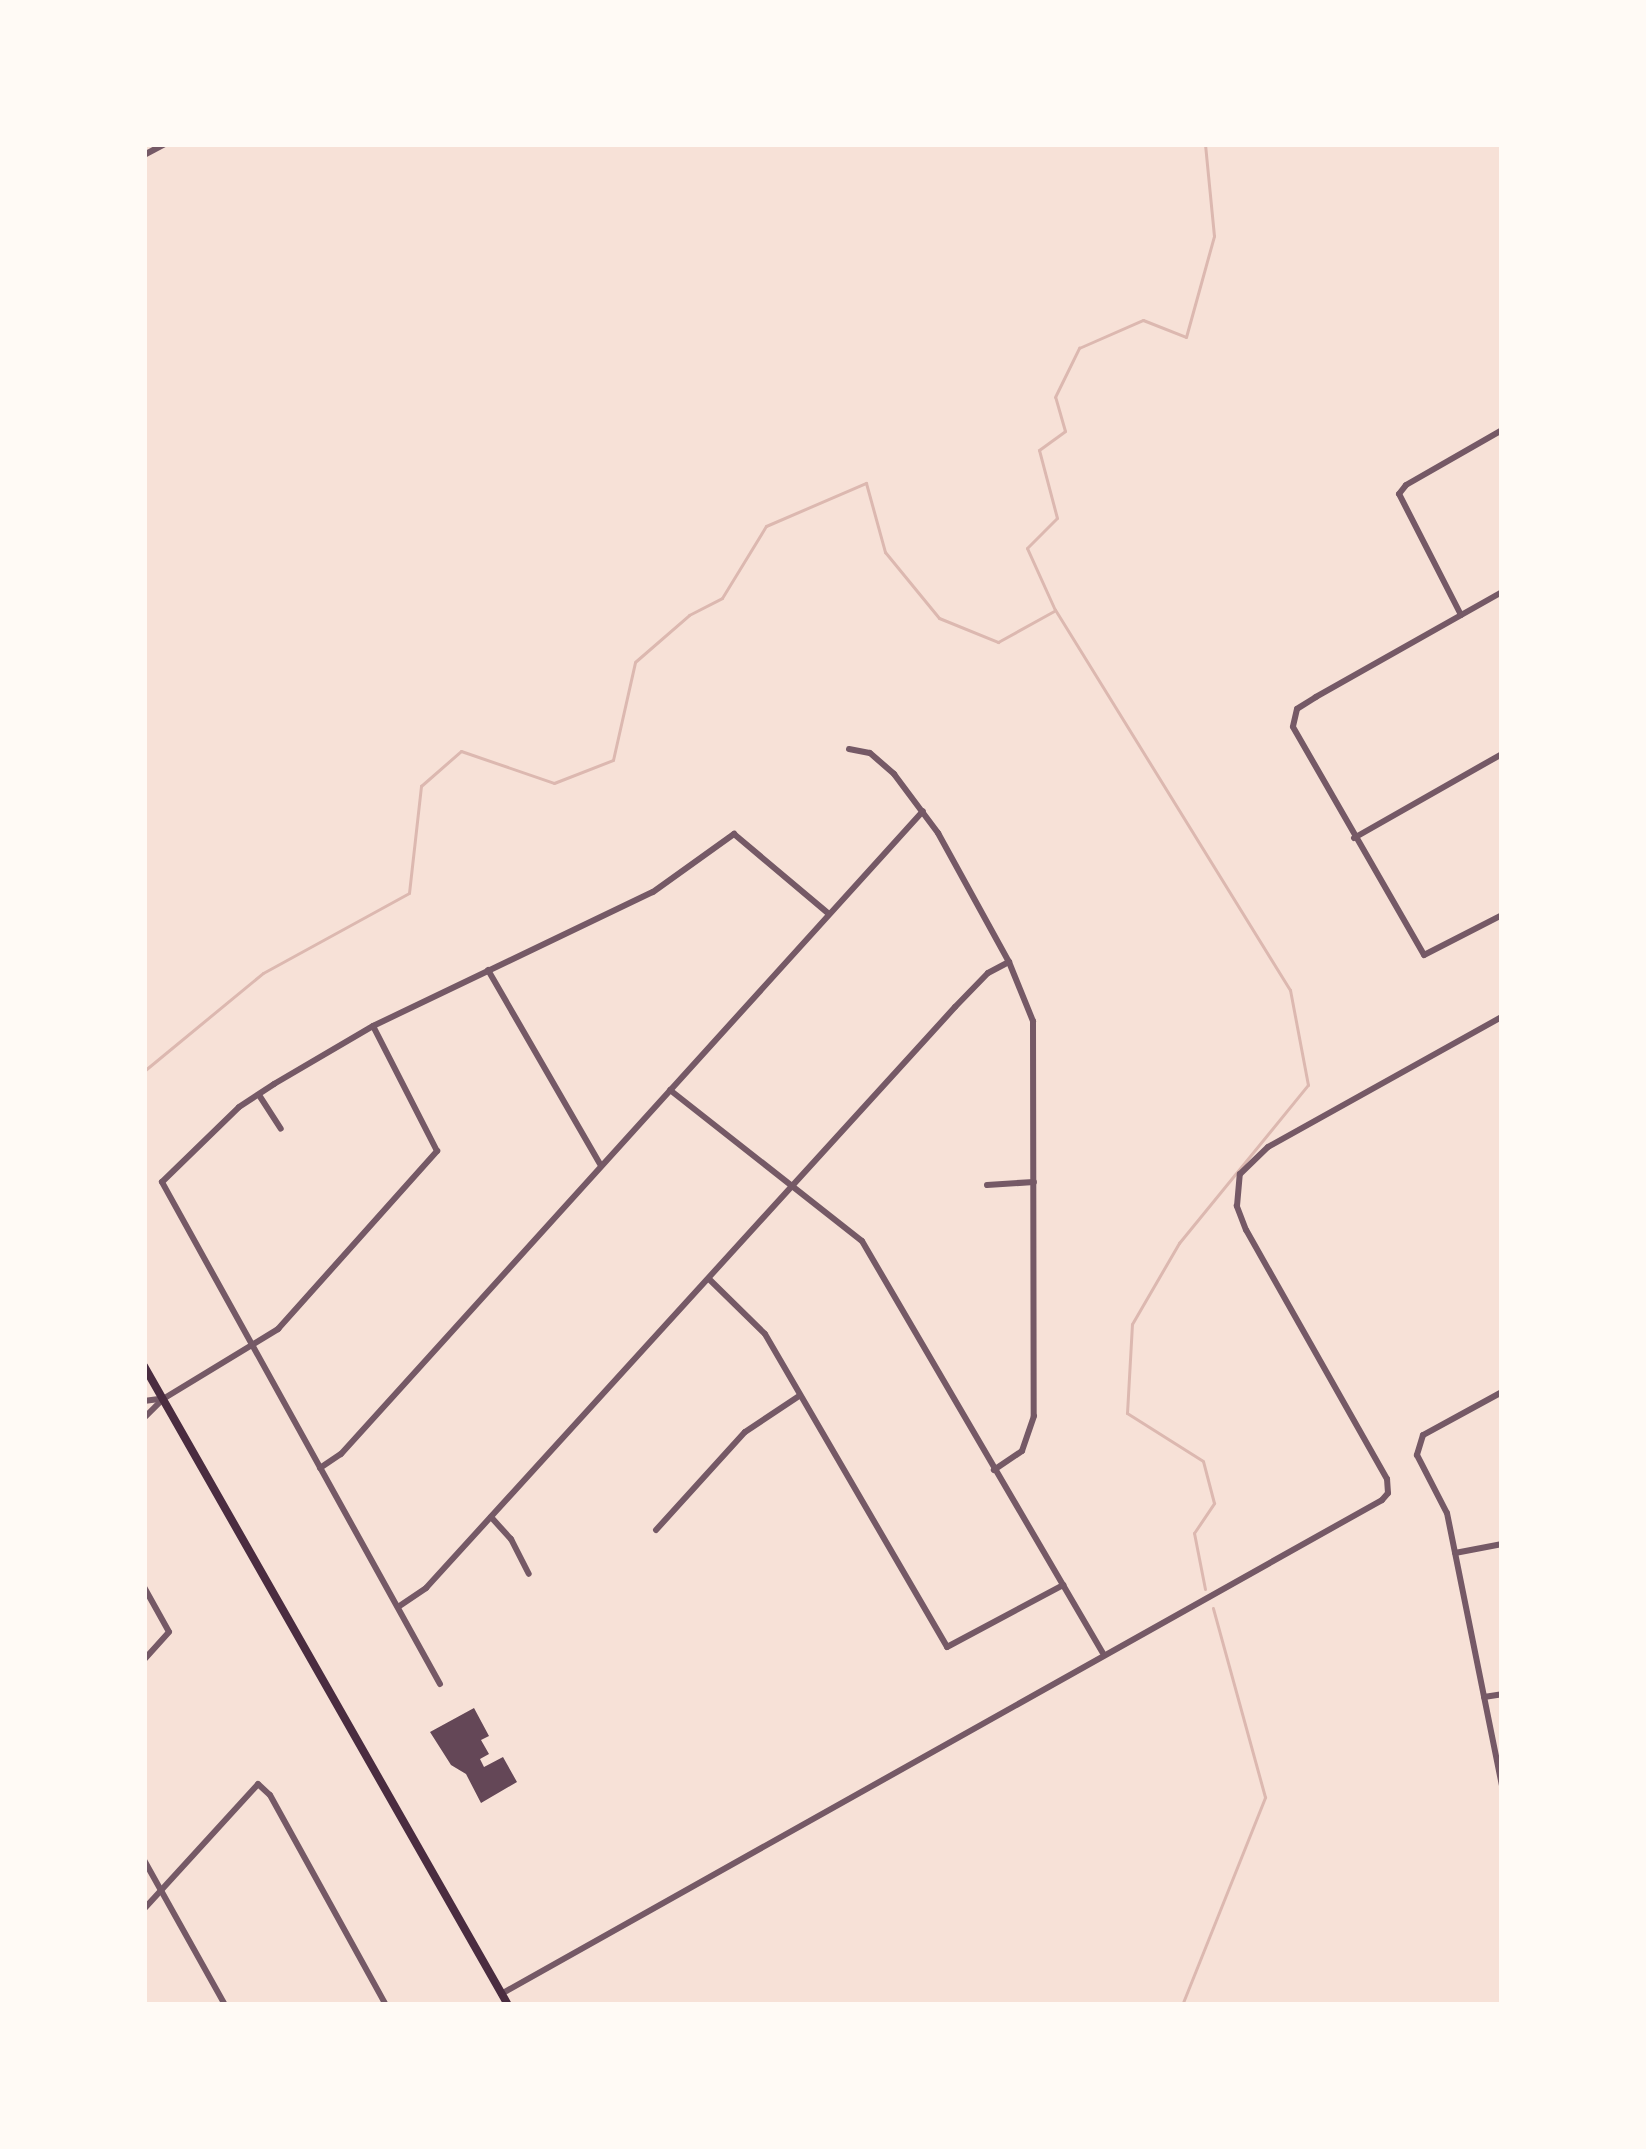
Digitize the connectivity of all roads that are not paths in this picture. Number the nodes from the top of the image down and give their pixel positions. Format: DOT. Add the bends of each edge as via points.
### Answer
graph roads {
  1 [pos="164,144"];
  2 [pos="144,155"];
  3 [pos="1502,430"];
  4 [pos="1502,592"];
  5 [pos="1461,615"];
  6 [pos="849,749"];
  7 [pos="1502,754"];
  8 [pos="922,811"];
  9 [pos="1354,838"];
  10 [pos="829,914"];
  11 [pos="1502,915"];
  12 [pos="1009,962"];
  13 [pos="488,970"];
  14 [pos="1502,1017"];
  15 [pos="373,1026"];
  16 [pos="670,1090"];
  17 [pos="259,1095"];
  18 [pos="280,1129"];
  19 [pos="601,1165"];
  20 [pos="1034,1182"];
  21 [pos="794,1183"];
  22 [pos="987,1185"];
  23 [pos="708,1279"];
  24 [pos="250,1346"];
  25 [pos="144,1366"];
  26 [pos="1502,1392"];
  27 [pos="800,1396"];
  28 [pos="163,1399"];
  29 [pos="144,1401"];
  30 [pos="144,1418"];
  31 [pos="320,1468"];
  32 [pos="994,1470"];
  33 [pos="491,1517"];
  34 [pos="656,1530"];
  35 [pos="1502,1544"];
  36 [pos="1455,1553"];
  37 [pos="529,1574"];
  38 [pos="1063,1586"];
  39 [pos="144,1587"];
  40 [pos="398,1607"];
  41 [pos="1104,1655"];
  42 [pos="144,1660"];
  43 [pos="440,1684"];
  44 [pos="1502,1694"];
  45 [pos="1484,1697"];
  46 [pos="1502,1785"];
  47 [pos="144,1859"];
  48 [pos="160,1890"];
  49 [pos="144,1909"];
  50 [pos="501,1994"];
  51 [pos="225,2005"];
  52 [pos="386,2005"];
  53 [pos="508,2005"];
  1 -- 2 [label="street"];
  3 -- 5 [label="street" via="1399,494"];
  4 -- 5 [label="street"];
  5 -- 9 [label="street" via="1297,709 1292,727"];
  6 -- 8 [label="street" via="870,753"];
  7 -- 9 [label="street"];
  8 -- 10 [label="street"];
  8 -- 12 [label="street"];
  9 -- 11 [label="street" via="1424,955"];
  10 -- 13 [label="street" via="734,834 653,892"];
  10 -- 16 [label="street"];
  12 -- 20 [label="street" via="1033,1021"];
  12 -- 21 [label="street" via="988,973"];
  13 -- 15 [label="street"];
  13 -- 19 [label="street"];
  14 -- 41 [label="street" via="1268,1148 1240,1174 1237,1206 1246,1231 1388,1493"];
  15 -- 17 [label="street"];
  15 -- 24 [label="street" via="437,1151 278,1329"];
  16 -- 19 [label="street"];
  16 -- 21 [label="street"];
  17 -- 18 [label="street"];
  17 -- 24 [label="street" via="162,1182"];
  19 -- 31 [label="street"];
  20 -- 22 [label="street"];
  20 -- 32 [label="street" via="1034,1416 1022,1451"];
  21 -- 23 [label="street"];
  21 -- 32 [label="street" via="862,1241"];
  23 -- 27 [label="street" via="765,1334"];
  23 -- 33 [label="street"];
  24 -- 28 [label="street"];
  24 -- 31 [label="street"];
  25 -- 28 [label="main road"];
  26 -- 36 [label="street" via="1418,1444"];
  27 -- 34 [label="street" via="745,1432"];
  27 -- 38 [label="street" via="947,1647"];
  28 -- 29 [label="street"];
  28 -- 30 [label="street"];
  28 -- 50 [label="main road"];
  31 -- 40 [label="street"];
  32 -- 38 [label="street"];
  33 -- 37 [label="street"];
  33 -- 40 [label="street"];
  35 -- 36 [label="street"];
  36 -- 45 [label="street"];
  38 -- 41 [label="street"];
  39 -- 42 [label="street" via="169,1632"];
  40 -- 43 [label="street"];
  41 -- 50 [label="street"];
  44 -- 45 [label="street"];
  45 -- 46 [label="street"];
  47 -- 48 [label="street"];
  48 -- 49 [label="street"];
  48 -- 51 [label="street"];
  48 -- 52 [label="street" via="258,1784"];
  50 -- 53 [label="main road"];
}
